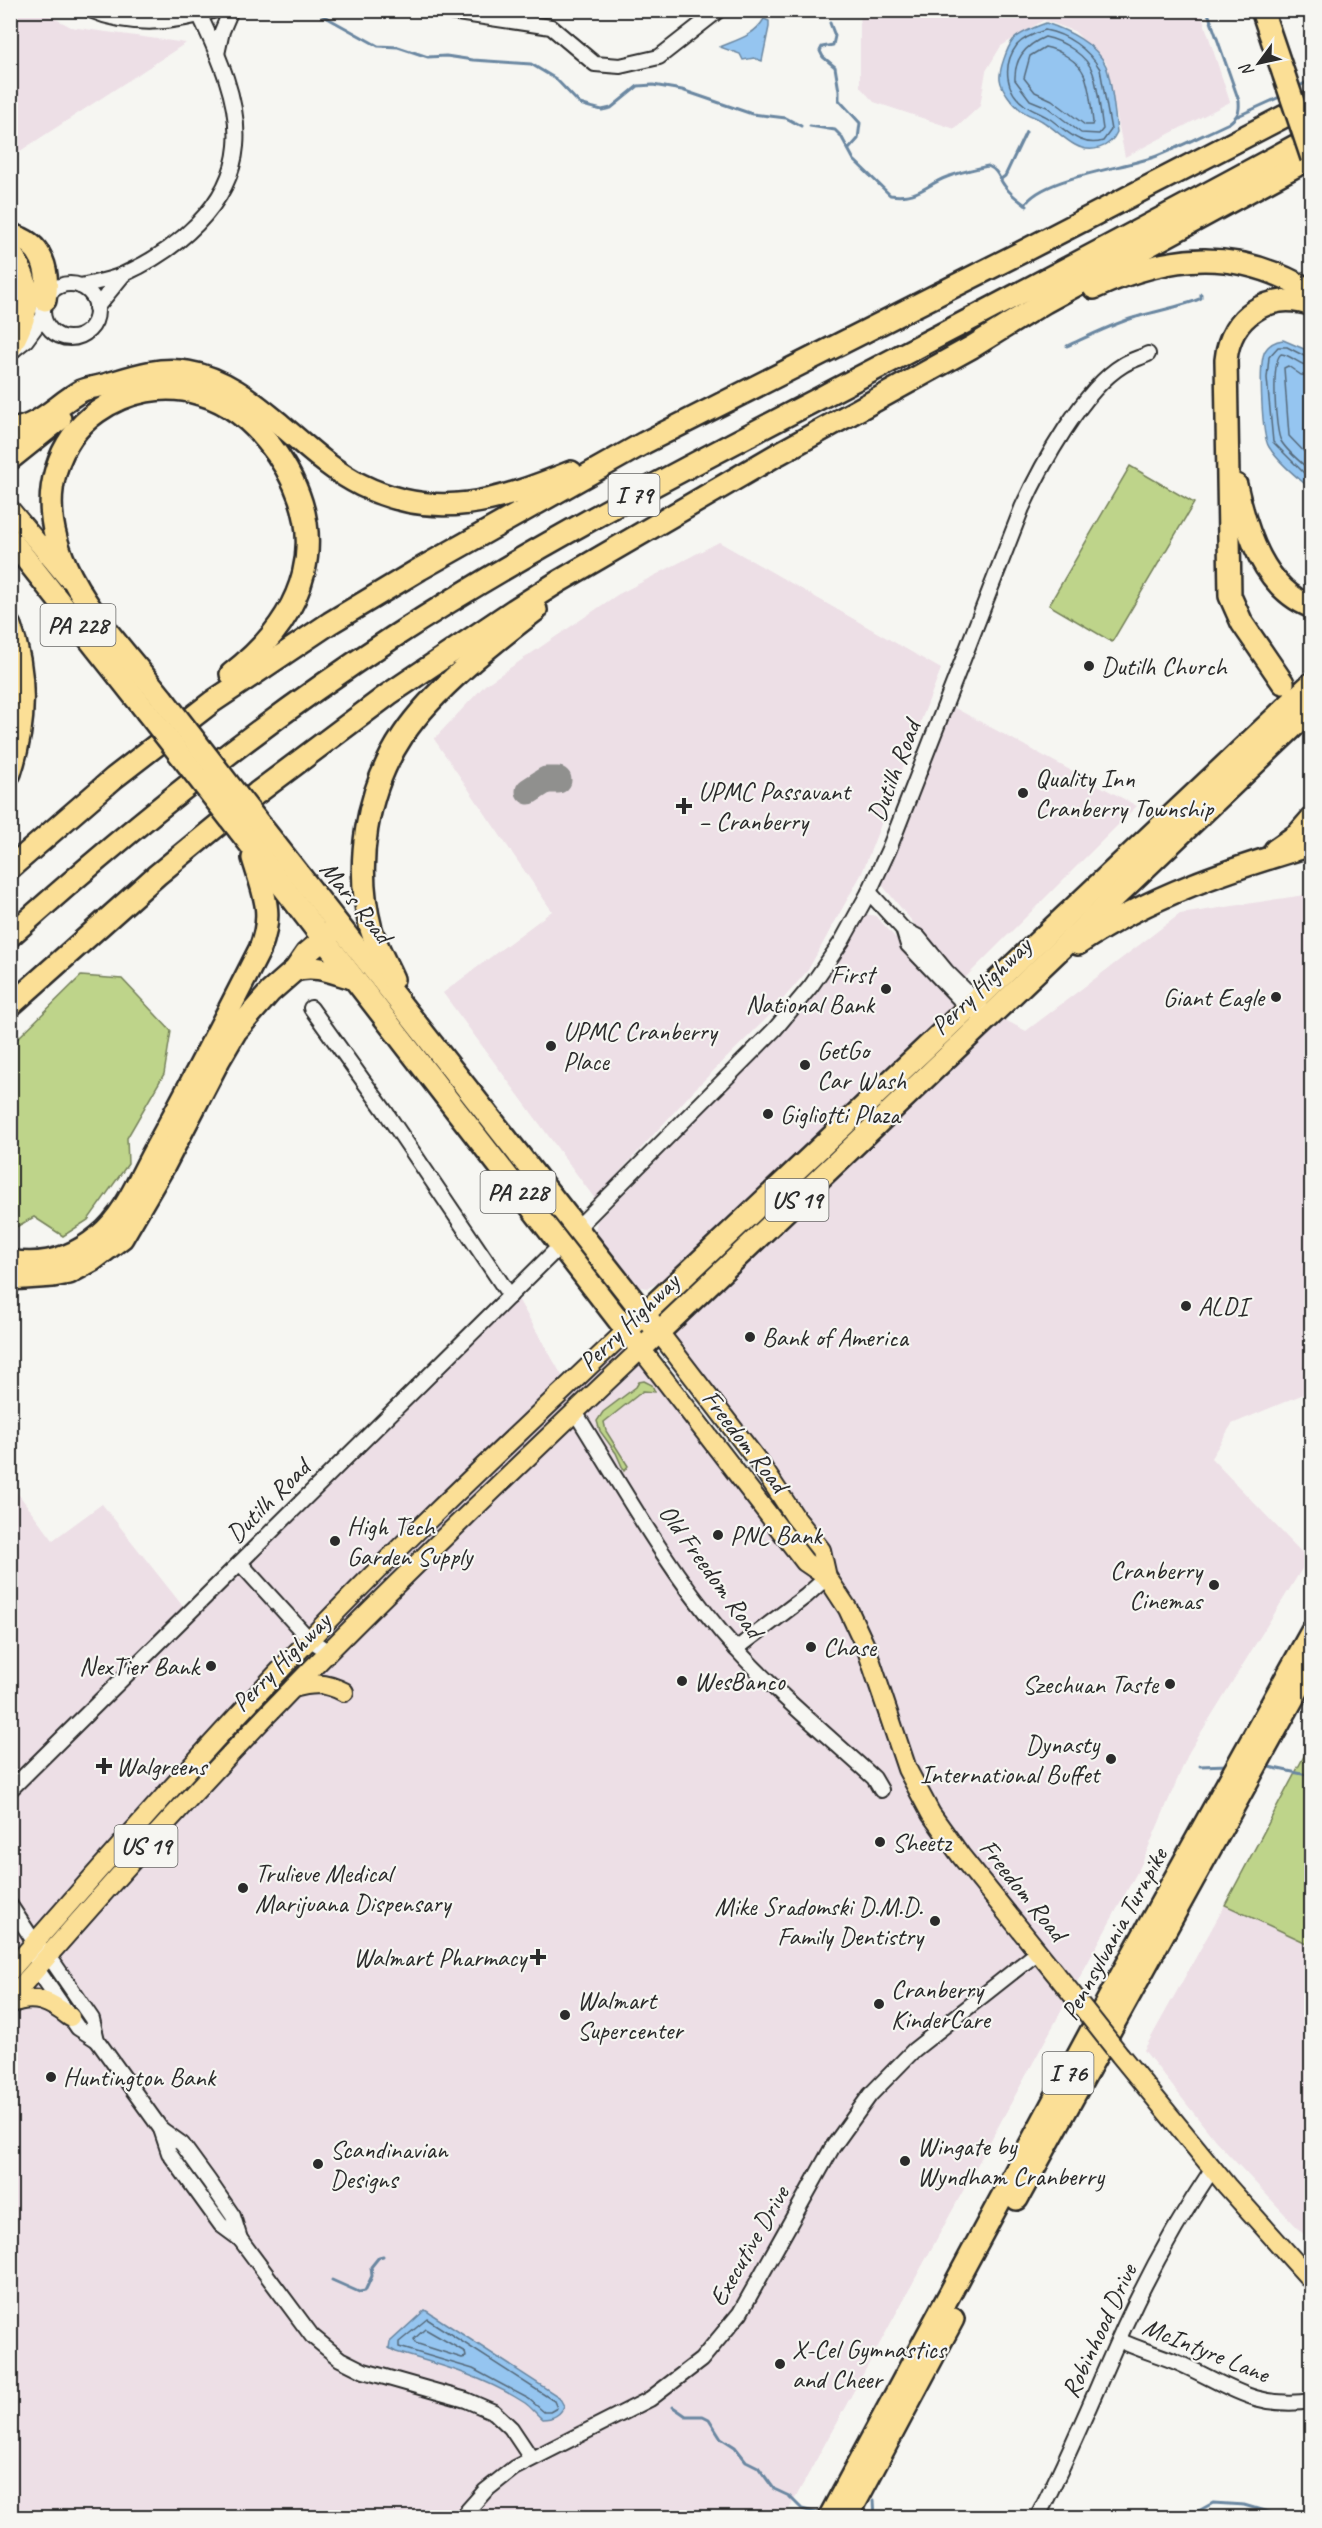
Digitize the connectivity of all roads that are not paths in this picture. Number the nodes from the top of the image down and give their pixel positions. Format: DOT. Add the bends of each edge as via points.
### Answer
graph roads {
  1 [pos="90,10"];
  2 [pos="216,10"];
  3 [pos="231,10"];
  4 [pos="437,10"];
  5 [pos="719,10"];
  6 [pos="1262,10"];
  7 [pos="1274,10"];
  8 [pos="200,16"];
  9 [pos="217,54"];
  10 [pos="1288,72"];
  11 [pos="1311,102"];
  12 [pos="1311,124"];
  13 [pos="1311,137"];
  14 [pos="1311,157"];
  15 [pos="10,235"];
  16 [pos="10,252"];
  17 [pos="123,275"];
  18 [pos="80,286"];
  19 [pos="1311,292"];
  20 [pos="1311,304"];
  21 [pos="96,308"];
  22 [pos="44,309"];
  23 [pos="54,333"];
  24 [pos="972,346"];
  25 [pos="16,347"];
  26 [pos="1148,354"];
  27 [pos="109,384"];
  28 [pos="1227,427"];
  29 [pos="10,430"];
  30 [pos="644,442"];
  31 [pos="10,459"];
  32 [pos="10,509"];
  33 [pos="10,539"];
  34 [pos="615,550"];
  35 [pos="84,598"];
  36 [pos="1311,607"];
  37 [pos="10,626"];
  38 [pos="1283,683"];
  39 [pos="1311,683"];
  40 [pos="154,705"];
  41 [pos="1311,709"];
  42 [pos="10,773"];
  43 [pos="114,778"];
  44 [pos="1311,818"];
  45 [pos="247,830"];
  46 [pos="1311,845"];
  47 [pos="1245,866"];
  48 [pos="10,868"];
  49 [pos="869,892"];
  50 [pos="339,927"];
  51 [pos="10,936"];
  52 [pos="322,939"];
  53 [pos="295,970"];
  54 [pos="352,978"];
  55 [pos="1029,978"];
  56 [pos="10,1008"];
  57 [pos="311,1008"];
  58 [pos="406,1008"];
  59 [pos="980,1011"];
  60 [pos="577,1228"];
  61 [pos="560,1246"];
  62 [pos="10,1260"];
  63 [pos="10,1279"];
  64 [pos="510,1296"];
  65 [pos="644,1313"];
  66 [pos="626,1331"];
  67 [pos="658,1331"];
  68 [pos="641,1350"];
  69 [pos="575,1412"];
  70 [pos="240,1563"];
  71 [pos="827,1577"];
  72 [pos="1311,1631"];
  73 [pos="309,1639"];
  74 [pos="736,1649"];
  75 [pos="325,1656"];
  76 [pos="1311,1664"];
  77 [pos="293,1688"];
  78 [pos="344,1692"];
  79 [pos="10,1790"];
  80 [pos="882,1790"];
  81 [pos="10,1905"];
  82 [pos="35,1943"];
  83 [pos="1038,1952"];
  84 [pos="43,1962"];
  85 [pos="10,1971"];
  86 [pos="10,1999"];
  87 [pos="10,2004"];
  88 [pos="70,2017"];
  89 [pos="97,2040"];
  90 [pos="1213,2168"];
  91 [pos="1311,2281"];
  92 [pos="1119,2340"];
  93 [pos="1311,2401"];
  94 [pos="531,2458"];
  95 [pos="461,2517"];
  96 [pos="829,2517"];
  97 [pos="847,2517"];
  98 [pos="1038,2517"];
  1 -- 8 [label="street" via="112,18 147,22"];
  2 -- 8 [label="street"];
  3 -- 9 [label="street"];
  4 -- 5 [label="street" via="551,27 595,64 620,66 659,57"];
  6 -- 10 [label="highway"];
  7 -- 10 [label="highway"];
  8 -- 9 [label="street"];
  9 -- 17 [label="street" via="234,110 236,146 229,177 210,211 186,236"];
  10 -- 12 [label="highway"];
  10 -- 14 [label="highway, bridge"];
  11 -- 30 [label="highway, I 79"];
  13 -- 51 [label="highway, I 79" via="625,500 495,573 250,737 148,816"];
  14 -- 24 [label="highway"];
  15 -- 22 [label="highway" via="26,240 43,261 48,283"];
  16 -- 25 [label="highway" via="24,275 28,310"];
  17 -- 18 [label="street"];
  17 -- 21 [label="street"];
  18 -- 21 [label="street" via="94,299"];
  18 -- 22 [label="street" via="60,286 49,294"];
  19 -- 24 [label="highway" via="1272,272 1236,261 1171,262 1098,286"];
  20 -- 28 [label="highway" via="1274,302 1249,314 1237,327 1226,360"];
  21 -- 23 [label="street" via="93,325 87,332 71,338"];
  22 -- 23 [label="street"];
  22 -- 25 [label="street"];
  23 -- 25 [label="street"];
  24 -- 34 [label="highway" via="768,459"];
  26 -- 49 [label="street, Dutilh Road" via="1123,365 1103,383 1061,436 1040,471"];
  27 -- 29 [label="highway" via="82,391 35,423"];
  27 -- 30 [label="highway" via="163,371 185,371 216,380 254,403 338,471 360,484 385,495 442,506 498,498"];
  27 -- 31 [label="highway" via="75,405"];
  28 -- 36 [label="highway" via="1239,500 1255,544 1279,586"];
  28 -- 38 [label="highway" via="1230,596 1242,623"];
  30 -- 43 [label="highway, I 79" via="330,623 212,702"];
  32 -- 35 [label="main road, Mars Road / PA 228"];
  33 -- 40 [label="highway, Mars Road / PA 228"];
  34 -- 56 [label="highway" via="465,643 308,753 157,875"];
  34 -- 58 [label="highway" via="528,616 450,683 402,736 378,784 366,832 364,895 372,931"];
  35 -- 40 [label="highway, Mars Road / PA 228"];
  35 -- 43 [label="highway" via="60,552 51,505 58,465 81,425 124,397 149,390 176,389 215,399 261,434 293,481 304,512 307,543 296,597 269,641 178,716"];
  37 -- 42 [label="highway" via="21,670 23,710 17,754"];
  39 -- 59 [label="highway, Perry Highway / US 19"];
  40 -- 45 [label="highway, Mars Road / PA 228, bridge"];
  41 -- 55 [label="highway, Perry Highway / US 19"];
  43 -- 48 [label="highway, I 79"];
  44 -- 47 [label="highway" via="1290,840"];
  45 -- 50 [label="highway, Mars Road / PA 228"];
  45 -- 52 [label="highway, Mars Road / PA 228"];
  45 -- 62 [label="highway" via="267,905 267,928 199,1070 120,1214 100,1235 72,1254 39,1264"];
  46 -- 47 [label="highway"];
  47 -- 55 [label="highway" via="1127,914"];
  49 -- 59 [label="street" via="903,929 908,945"];
  49 -- 60 [label="street, Dutilh Road" via="837,949 794,1007"];
  50 -- 52 [label="highway"];
  50 -- 58 [label="highway, Mars Road / PA 228"];
  52 -- 53 [label="highway"];
  52 -- 54 [label="highway, Mars Road / PA 228"];
  53 -- 54 [label="highway" via="322,968"];
  53 -- 63 [label="highway" via="236,1031 122,1238 69,1273"];
  54 -- 61 [label="highway, Mars Road / PA 228"];
  55 -- 59 [label="highway, Perry Highway / US 19"];
  57 -- 64 [label="street"];
  58 -- 60 [label="highway, Mars Road / PA 228"];
  59 -- 65 [label="highway, Perry Highway / US 19"];
  59 -- 67 [label="highway, Perry Highway / US 19"];
  60 -- 65 [label="highway, Mars Road / PA 228"];
  61 -- 64 [label="street, Dutilh Road"];
  61 -- 66 [label="highway, Mars Road / PA 228"];
  64 -- 70 [label="street, Dutilh Road"];
  65 -- 66 [label="highway, Perry Highway / US 19"];
  65 -- 67 [label="highway, Mars Road / PA 228"];
  66 -- 68 [label="highway, Freedom Road / PA 228"];
  66 -- 73 [label="main road, Perry Highway / US 19"];
  67 -- 68 [label="highway, Perry Highway / US 19"];
  67 -- 71 [label="main road, Freedom Road" via="821,1550"];
  68 -- 69 [label="main road, Perry Highway / US 19"];
  68 -- 71 [label="main road, Freedom Road" via="805,1563"];
  69 -- 74 [label="street, Old Freedom Road" via="674,1569"];
  69 -- 75 [label="main road, Perry Highway / US 19"];
  70 -- 73 [label="street"];
  70 -- 79 [label="street, Dutilh Road"];
  71 -- 74 [label="street"];
  71 -- 83 [label="main road, Freedom Road" via="861,1636 902,1756 922,1799 952,1844"];
  72 -- 96 [label="highway, Pennsylvania Turnpike / I 76"];
  73 -- 75 [label="street"];
  73 -- 82 [label="main road, Perry Highway / US 19"];
  74 -- 80 [label="street, Old Freedom Road" via="874,1778"];
  75 -- 77 [label="main road, Perry Highway / US 19"];
  76 -- 97 [label="highway, Pennsylvania Turnpike / I 76"];
  77 -- 78 [label="main road" via="318,1683"];
  77 -- 84 [label="main road, Perry Highway / US 19"];
  81 -- 82 [label="street"];
  82 -- 84 [label="street"];
  82 -- 85 [label="main road, Perry Highway / US 19"];
  83 -- 90 [label="main road, Freedom Road, bridge"];
  83 -- 94 [label="street, Executive Drive" via="914,2050 870,2095 832,2148 740,2313 701,2360 650,2399"];
  84 -- 86 [label="main road, Perry Highway / US 19"];
  84 -- 88 [label="street"];
  84 -- 89 [label="street" via="92,2019"];
  87 -- 88 [label="main road" via="39,1999"];
  88 -- 89 [label="street" via="78,2028"];
  89 -- 94 [label="street" via="161,2129 182,2144 233,2216 240,2239 298,2319 330,2352 371,2373 494,2412 511,2428"];
  90 -- 91 [label="main road, Freedom Road"];
  90 -- 92 [label="street, Robinhood Drive" via="1177,2227"];
  92 -- 93 [label="street, McIntyre Lane" via="1172,2360 1250,2398"];
  92 -- 98 [label="street, Robinhood Drive"];
  94 -- 95 [label="street, Executive Drive" via="485,2491"];
}
